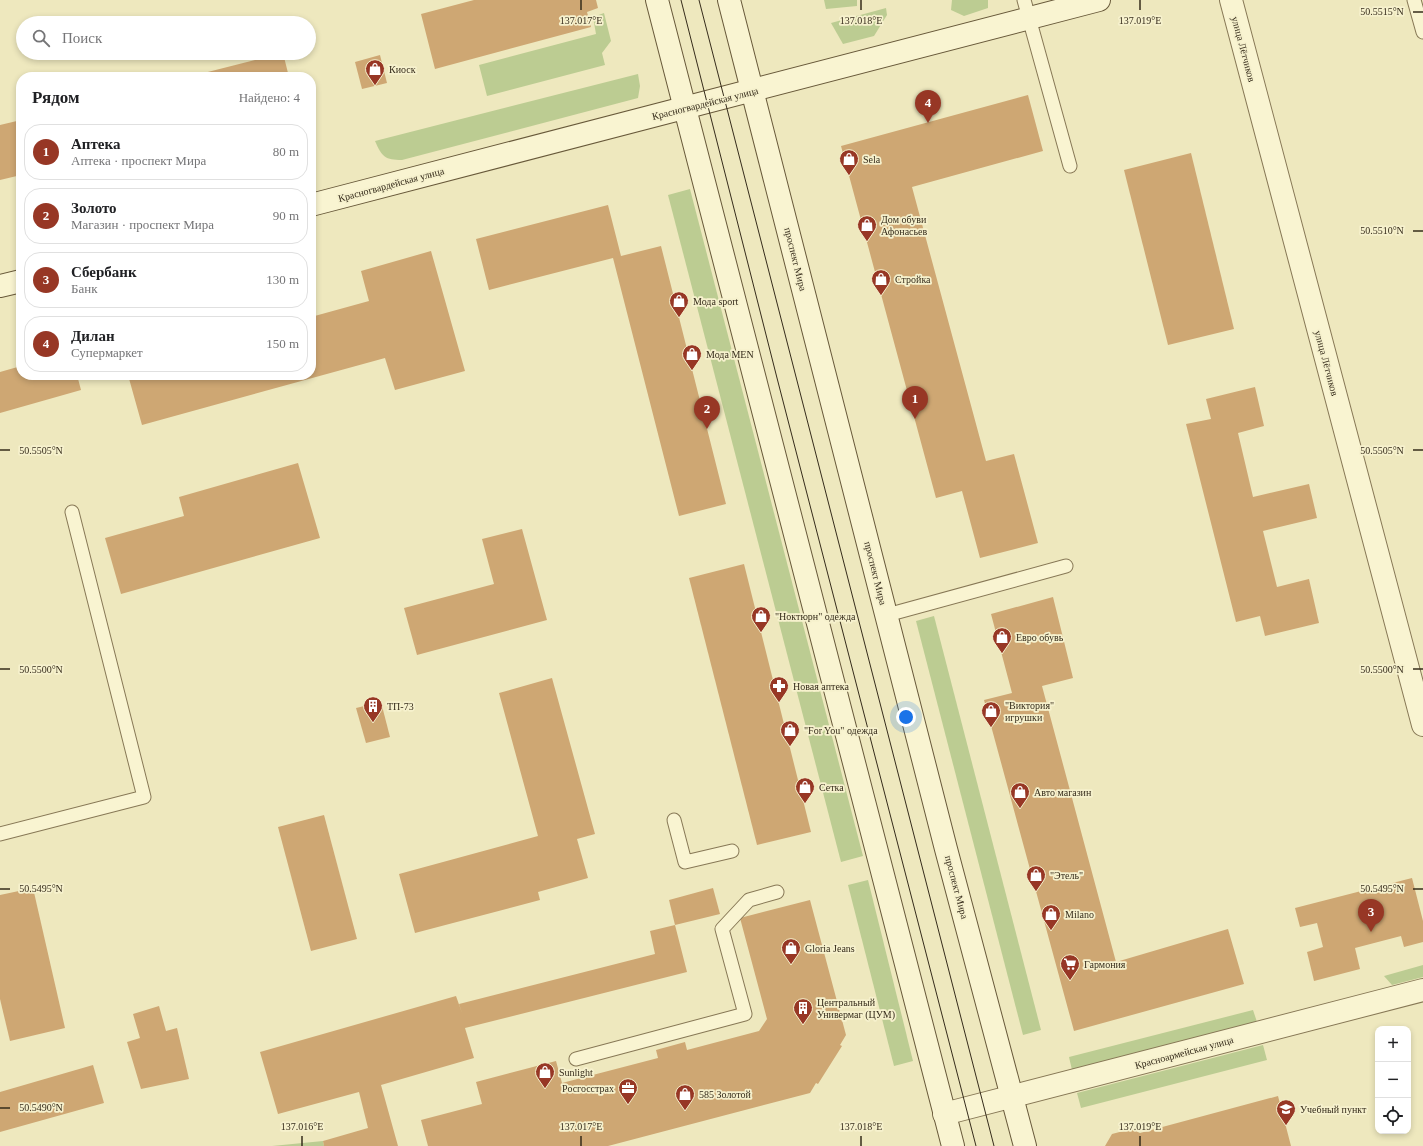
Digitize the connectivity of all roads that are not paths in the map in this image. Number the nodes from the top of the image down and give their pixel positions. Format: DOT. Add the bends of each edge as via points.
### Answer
graph roads {
  1 [pos="657,0"];
  2 [pos="729,0"];
  3 [pos="1099,0"];
  4 [pos="1231,0"];
  5 [pos="1414,0"];
  6 [pos="1027,9"];
  7 [pos="1423,32"];
  8 [pos="752,90"];
  9 [pos="685,108"];
  10 [pos="1070,166"];
  11 [pos="316,204"];
  12 [pos="16,282"];
  13 [pos="0,286"];
  14 [pos="72,512"];
  15 [pos="1066,566"];
  16 [pos="887,615"];
  17 [pos="1423,725"];
  18 [pos="674,820"];
  19 [pos="0,834"];
  20 [pos="732,851"];
  21 [pos="777,892"];
  22 [pos="1423,990"];
  23 [pos="576,1059"];
  24 [pos="1012,1096"];
  25 [pos="944,1114"];
  26 [pos="953,1146"];
  27 [pos="1025,1146"];
  1 -- 9 [label="main road"];
  2 -- 8 [label="main road, проспект Мира"];
  3 -- 6 [label="main road, Красногвардейская улица"];
  4 -- 17 [label="main road, улица Лётчиков"];
  5 -- 7 [label="lane"];
  6 -- 8 [label="main road, Красногвардейская улица"];
  6 -- 10 [label="lane"];
  8 -- 9 [label="main road, Красногвардейская улица"];
  8 -- 16 [label="main road, проспект Мира"];
  9 -- 11 [label="main road, Красногвардейская улица"];
  9 -- 25 [label="main road"];
  12 -- 13 [label="main road"];
  14 -- 19 [label="lane" via="144,797"];
  15 -- 16 [label="lane"];
  16 -- 24 [label="main road, проспект Мира"];
  18 -- 20 [label="lane" via="685,862"];
  21 -- 23 [label="lane" via="749,900 722,929 745,1014"];
  22 -- 24 [label="main road, Красноармейская улица"];
  24 -- 25 [label="main road, Красноармейская улица"];
  24 -- 27 [label="main road, проспект Мира"];
  25 -- 26 [label="main road"];
}
